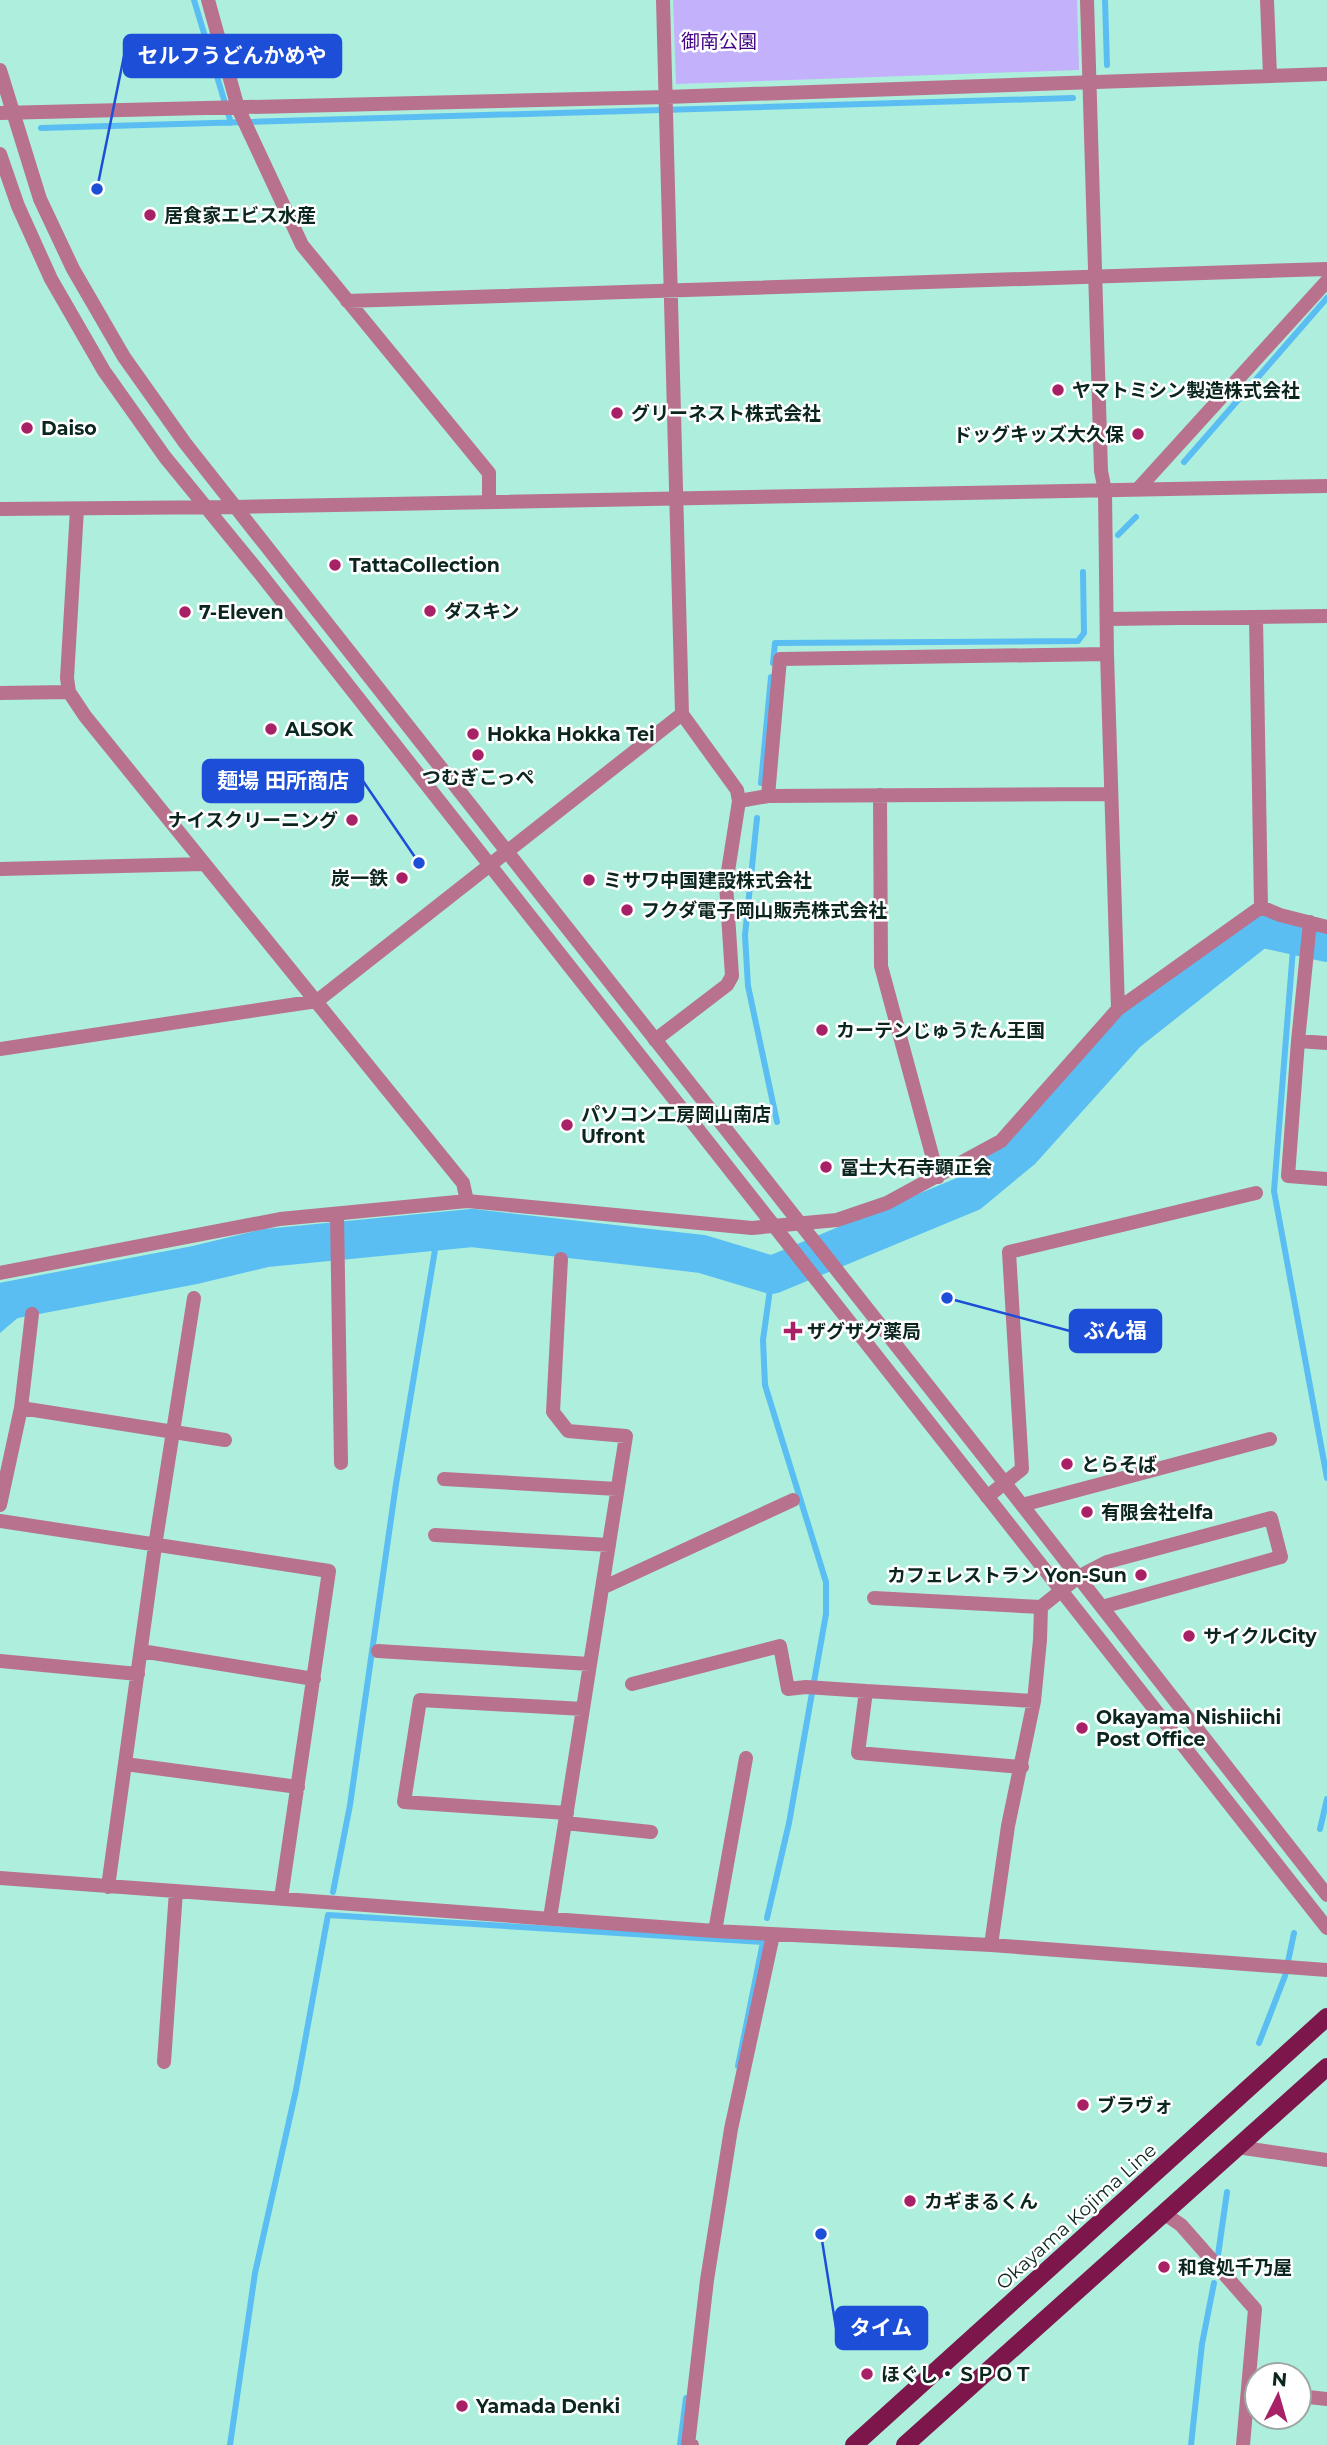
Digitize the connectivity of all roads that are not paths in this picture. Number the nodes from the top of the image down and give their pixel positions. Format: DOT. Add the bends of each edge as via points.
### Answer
graph roads {
  1 [pos="208,0"];
  2 [pos="663,0"];
  3 [pos="1087,0"];
  4 [pos="1267,0"];
  5 [pos="0,70"];
  6 [pos="1327,74"];
  7 [pos="1270,76"];
  8 [pos="1088,83"];
  9 [pos="666,106"];
  10 [pos="6,113"];
  11 [pos="236,113"];
  12 [pos="0,154"];
  13 [pos="1327,269"];
  14 [pos="1095,276"];
  15 [pos="1327,281"];
  16 [pos="671,290"];
  17 [pos="347,301"];
  18 [pos="1327,486"];
  19 [pos="1138,489"];
  20 [pos="1105,491"];
  21 [pos="677,498"];
  22 [pos="489,501"];
  23 [pos="207,506"];
  24 [pos="234,507"];
  25 [pos="0,509"];
  26 [pos="77,509"];
  27 [pos="1327,616"];
  28 [pos="1256,617"];
  29 [pos="1107,619"];
  30 [pos="1107,654"];
  31 [pos="69,692"];
  32 [pos="0,693"];
  33 [pos="682,714"];
  34 [pos="1110,794"];
  35 [pos="880,795"];
  36 [pos="768,796"];
  37 [pos="739,802"];
  38 [pos="508,852"];
  39 [pos="203,864"];
  40 [pos="490,866"];
  41 [pos="0,869"];
  42 [pos="1261,906"];
  43 [pos="1327,927"];
  44 [pos="1309,932"];
  45 [pos="317,1001"];
  46 [pos="1118,1009"];
  47 [pos="655,1040"];
  48 [pos="1297,1041"];
  49 [pos="1327,1043"];
  50 [pos="0,1049"];
  51 [pos="938,1177"];
  52 [pos="1327,1179"];
  53 [pos="1256,1193"];
  54 [pos="467,1201"];
  55 [pos="338,1220"];
  56 [pos="801,1223"];
  57 [pos="773,1226"];
  58 [pos="561,1259"];
  59 [pos="0,1273"];
  60 [pos="194,1298"];
  61 [pos="32,1314"];
  62 [pos="21,1408"];
  63 [pos="173,1432"];
  64 [pos="1270,1439"];
  65 [pos="225,1440"];
  66 [pos="341,1464"];
  67 [pos="444,1479"];
  68 [pos="1006,1483"];
  69 [pos="617,1489"];
  70 [pos="987,1497"];
  71 [pos="793,1500"];
  72 [pos="1023,1504"];
  73 [pos="0,1505"];
  74 [pos="0,1521"];
  75 [pos="435,1535"];
  76 [pos="609,1545"];
  77 [pos="155,1546"];
  78 [pos="1078,1577"];
  79 [pos="602,1588"];
  80 [pos="1061,1591"];
  81 [pos="874,1598"];
  82 [pos="1041,1607"];
  83 [pos="1102,1607"];
  84 [pos="141,1651"];
  85 [pos="378,1651"];
  86 [pos="0,1661"];
  87 [pos="590,1664"];
  88 [pos="138,1674"];
  89 [pos="314,1679"];
  90 [pos="632,1684"];
  91 [pos="866,1691"];
  92 [pos="1034,1701"];
  93 [pos="583,1709"];
  94 [pos="746,1758"];
  95 [pos="125,1764"];
  96 [pos="1022,1766"];
  97 [pos="298,1787"];
  98 [pos="566,1818"];
  99 [pos="651,1832"];
  100 [pos="0,1878"];
  101 [pos="108,1887"];
  102 [pos="176,1891"];
  103 [pos="1327,1895"];
  104 [pos="281,1898"];
  105 [pos="550,1918"];
  106 [pos="1327,1928"];
  107 [pos="715,1931"];
  108 [pos="773,1935"];
  109 [pos="991,1945"];
  110 [pos="1327,1970"];
  111 [pos="1327,2017"];
  112 [pos="164,2062"];
  113 [pos="1327,2067"];
  114 [pos="1237,2147"];
  115 [pos="1327,2160"];
  116 [pos="1165,2214"];
  117 [pos="1253,2361"];
  118 [pos="692,2445"];
  119 [pos="854,2445"];
  120 [pos="905,2445"];
  1 -- 11 [label="street"];
  2 -- 9 [label="street"];
  3 -- 8 [label="street"];
  4 -- 7 [label="street"];
  5 -- 10 [label="street"];
  6 -- 7 [label="street"];
  7 -- 8 [label="street"];
  8 -- 9 [label="street"];
  8 -- 14 [label="street"];
  9 -- 11 [label="street"];
  9 -- 16 [label="street"];
  10 -- 11 [label="street"];
  10 -- 24 [label="street" via="73,269 124,357"];
  11 -- 17 [label="street" via="302,245"];
  12 -- 23 [label="street" via="51,279 104,371 165,457"];
  13 -- 14 [label="street"];
  14 -- 16 [label="street"];
  14 -- 20 [label="street"];
  15 -- 19 [label="street"];
  16 -- 17 [label="street"];
  16 -- 21 [label="street"];
  17 -- 22 [label="street" via="489,473"];
  18 -- 19 [label="street"];
  19 -- 20 [label="street"];
  20 -- 21 [label="street"];
  20 -- 29 [label="street"];
  21 -- 22 [label="street"];
  21 -- 33 [label="street"];
  22 -- 24 [label="street"];
  23 -- 24 [label="street"];
  23 -- 26 [label="street"];
  23 -- 40 [label="street"];
  24 -- 38 [label="street"];
  25 -- 26 [label="street"];
  26 -- 31 [label="street"];
  27 -- 28 [label="street"];
  28 -- 29 [label="street"];
  28 -- 42 [label="street"];
  29 -- 30 [label="street"];
  30 -- 34 [label="street"];
  30 -- 36 [label="street" via="780,659"];
  31 -- 32 [label="street"];
  31 -- 39 [label="street"];
  33 -- 37 [label="street" via="737,790"];
  33 -- 38 [label="street"];
  34 -- 35 [label="street"];
  34 -- 46 [label="street"];
  35 -- 36 [label="street"];
  35 -- 51 [label="street" via="881,966"];
  36 -- 37 [label="street"];
  37 -- 47 [label="street" via="726,884 732,976 727,985"];
  38 -- 40 [label="street"];
  38 -- 47 [label="street"];
  39 -- 41 [label="street"];
  39 -- 45 [label="street"];
  40 -- 45 [label="street"];
  40 -- 57 [label="street"];
  42 -- 44 [label="street"];
  42 -- 46 [label="street"];
  43 -- 44 [label="street"];
  44 -- 48 [label="street"];
  45 -- 50 [label="street"];
  45 -- 54 [label="street" via="463,1183"];
  46 -- 51 [label="street" via="1001,1141"];
  47 -- 56 [label="street"];
  48 -- 49 [label="street"];
  48 -- 52 [label="street" via="1288,1176"];
  51 -- 56 [label="street" via="849,1216"];
  53 -- 68 [label="street" via="1009,1252 1022,1469"];
  54 -- 55 [label="street"];
  54 -- 57 [label="street" via="752,1228"];
  55 -- 59 [label="street" via="280,1219"];
  55 -- 66 [label="street"];
  56 -- 57 [label="street"];
  56 -- 68 [label="street"];
  57 -- 70 [label="street"];
  58 -- 69 [label="street" via="553,1412 568,1431 626,1436"];
  60 -- 63 [label="street"];
  61 -- 62 [label="street"];
  62 -- 63 [label="street"];
  62 -- 73 [label="street"];
  63 -- 65 [label="street"];
  63 -- 77 [label="street"];
  64 -- 72 [label="street"];
  67 -- 69 [label="street"];
  68 -- 70 [label="street"];
  68 -- 72 [label="street"];
  69 -- 76 [label="street"];
  70 -- 80 [label="street"];
  71 -- 79 [label="street"];
  72 -- 78 [label="street"];
  74 -- 77 [label="street"];
  75 -- 76 [label="street"];
  76 -- 79 [label="street"];
  77 -- 84 [label="street"];
  77 -- 89 [label="street" via="329,1571"];
  78 -- 80 [label="street"];
  78 -- 83 [label="street"];
  78 -- 83 [label="street" via="1107,1562 1271,1518 1281,1557"];
  79 -- 87 [label="street"];
  80 -- 82 [label="street"];
  80 -- 106 [label="street"];
  81 -- 82 [label="street"];
  82 -- 92 [label="street"];
  83 -- 103 [label="street"];
  84 -- 88 [label="street"];
  84 -- 89 [label="street"];
  85 -- 87 [label="street"];
  86 -- 88 [label="street"];
  87 -- 93 [label="street"];
  88 -- 95 [label="street"];
  89 -- 97 [label="street"];
  90 -- 91 [label="street" via="780,1646 788,1689"];
  91 -- 92 [label="street"];
  91 -- 96 [label="street" via="858,1753"];
  92 -- 96 [label="street"];
  93 -- 98 [label="street"];
  93 -- 98 [label="street" via="420,1700 404,1802"];
  94 -- 107 [label="street"];
  95 -- 97 [label="street"];
  95 -- 101 [label="street"];
  96 -- 109 [label="street" via="1008,1826"];
  97 -- 104 [label="street"];
  98 -- 99 [label="street"];
  98 -- 105 [label="street"];
  100 -- 101 [label="street"];
  101 -- 102 [label="street"];
  102 -- 104 [label="street"];
  102 -- 112 [label="street"];
  104 -- 105 [label="street"];
  105 -- 107 [label="street"];
  107 -- 108 [label="street"];
  108 -- 109 [label="street"];
  108 -- 118 [label="street" via="731,2129 688,2445"];
  109 -- 110 [label="street"];
  111 -- 119 [label="main road, Okayama Kojima Line"];
  113 -- 114 [label="main road"];
  114 -- 115 [label="street"];
  114 -- 116 [label="main road"];
  116 -- 117 [label="street" via="1181,2225 1255,2309"];
  116 -- 120 [label="main road"];
}
